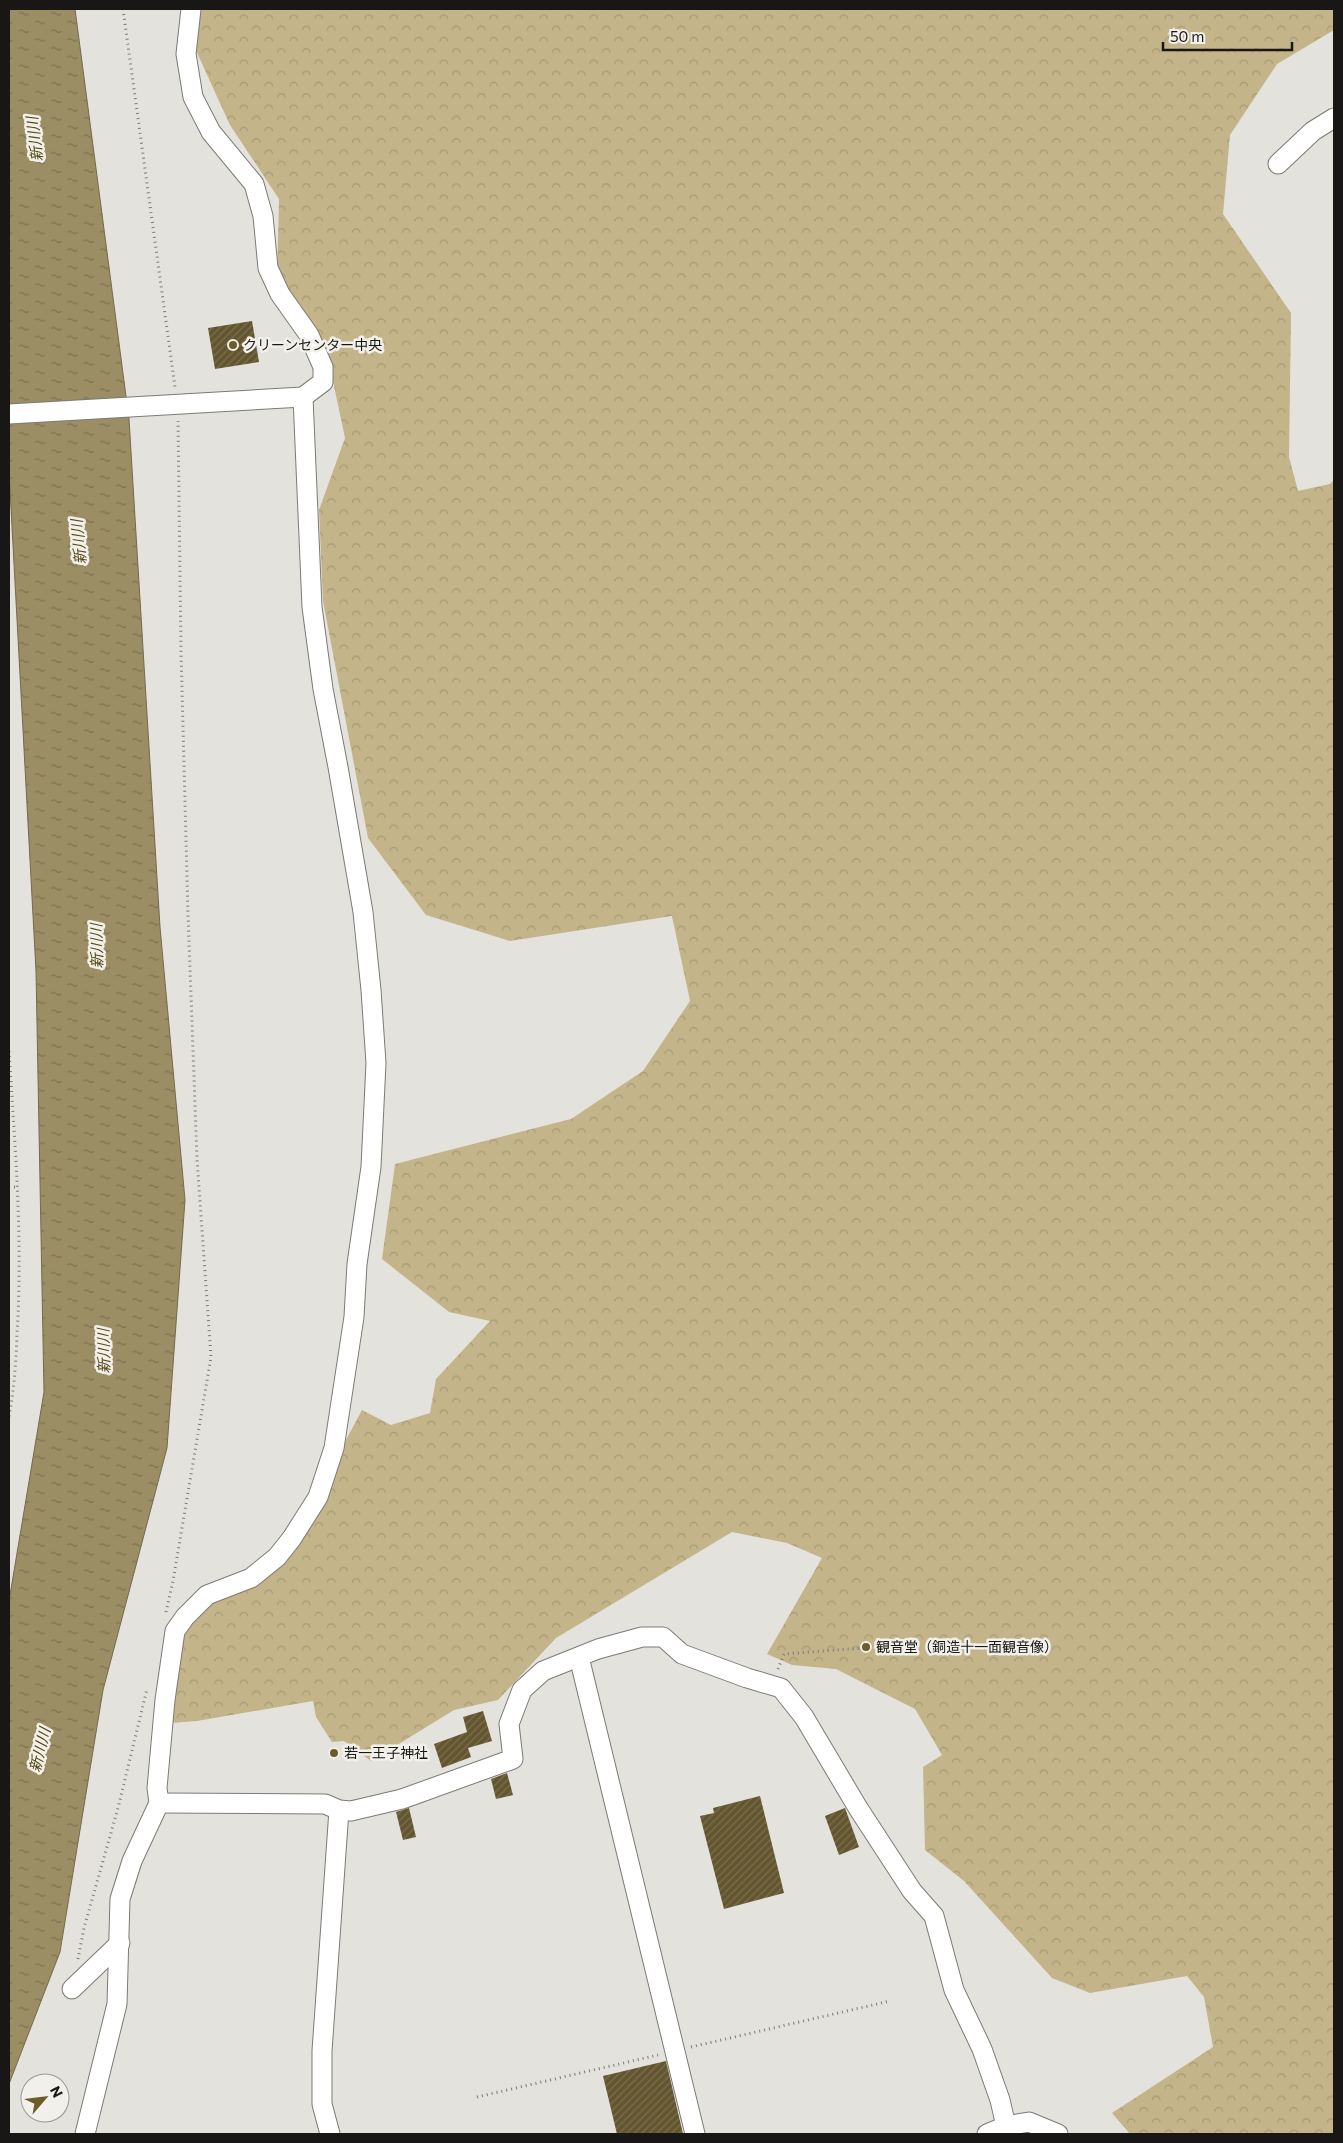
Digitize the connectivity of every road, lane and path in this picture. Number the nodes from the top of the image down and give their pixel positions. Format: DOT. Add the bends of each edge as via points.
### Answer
graph roads {
  1 [pos="123,9"];
  2 [pos="191,9"];
  3 [pos="1334,118"];
  4 [pos="1278,164"];
  5 [pos="303,397"];
  6 [pos="178,403"];
  7 [pos="9,414"];
  8 [pos="9,1051"];
  9 [pos="9,1187"];
  10 [pos="18,1187"];
  11 [pos="9,1417"];
  12 [pos="164,1619"];
  13 [pos="863,1648"];
  14 [pos="579,1657"];
  15 [pos="148,1685"];
  16 [pos="771,1685"];
  17 [pos="159,1803"];
  18 [pos="339,1810"];
  19 [pos="120,1943"];
  20 [pos="72,1988"];
  21 [pos="890,2001"];
  22 [pos="674,2051"];
  23 [pos="477,2097"];
  24 [pos="1006,2126"];
  25 [pos="84,2134"];
  26 [pos="330,2134"];
  27 [pos="695,2134"];
  28 [pos="988,2134"];
  29 [pos="1058,2134"];
  1 -- 6 [label="path"];
  2 -- 5 [label="street" via="186,54 193,97 211,132 254,184 262,216 268,268 280,294 309,335 323,367 323,382"];
  3 -- 4 [label="street" via="1313,131"];
  5 -- 6 [label="street"];
  5 -- 17 [label="street" via="312,607 323,689 363,912 371,990 376,1063 371,1167 357,1264 354,1317 334,1448 318,1497 277,1557 251,1578 207,1595 184,1616 175,1631 165,1700 157,1788"];
  6 -- 7 [label="street"];
  6 -- 12 [label="path" via="188,914 197,1159 211,1357"];
  8 -- 10 [label="path"];
  9 -- 10 [label="path"];
  10 -- 11 [label="path" via="21,1282 14,1393"];
  13 -- 16 [label="path" via="784,1654"];
  14 -- 16 [label="street" via="642,1637 663,1637 682,1654"];
  14 -- 18 [label="street" via="543,1671 522,1690 509,1724 512,1759 402,1799 350,1811"];
  14 -- 22 [label="street"];
  15 -- 20 [label="path" via="84,1928"];
  16 -- 24 [label="street" via="781,1688 804,1718 912,1891 934,1916 954,1990 982,2049"];
  17 -- 18 [label="street" via="325,1804"];
  17 -- 19 [label="street" via="132,1861 120,1900"];
  18 -- 26 [label="street" via="322,2051 322,2104"];
  19 -- 20 [label="street"];
  19 -- 25 [label="street" via="117,2004"];
  21 -- 22 [label="path"];
  22 -- 23 [label="path"];
  22 -- 27 [label="street"];
  24 -- 28 [label="street"];
  24 -- 29 [label="street" via="1028,2122"];
}
